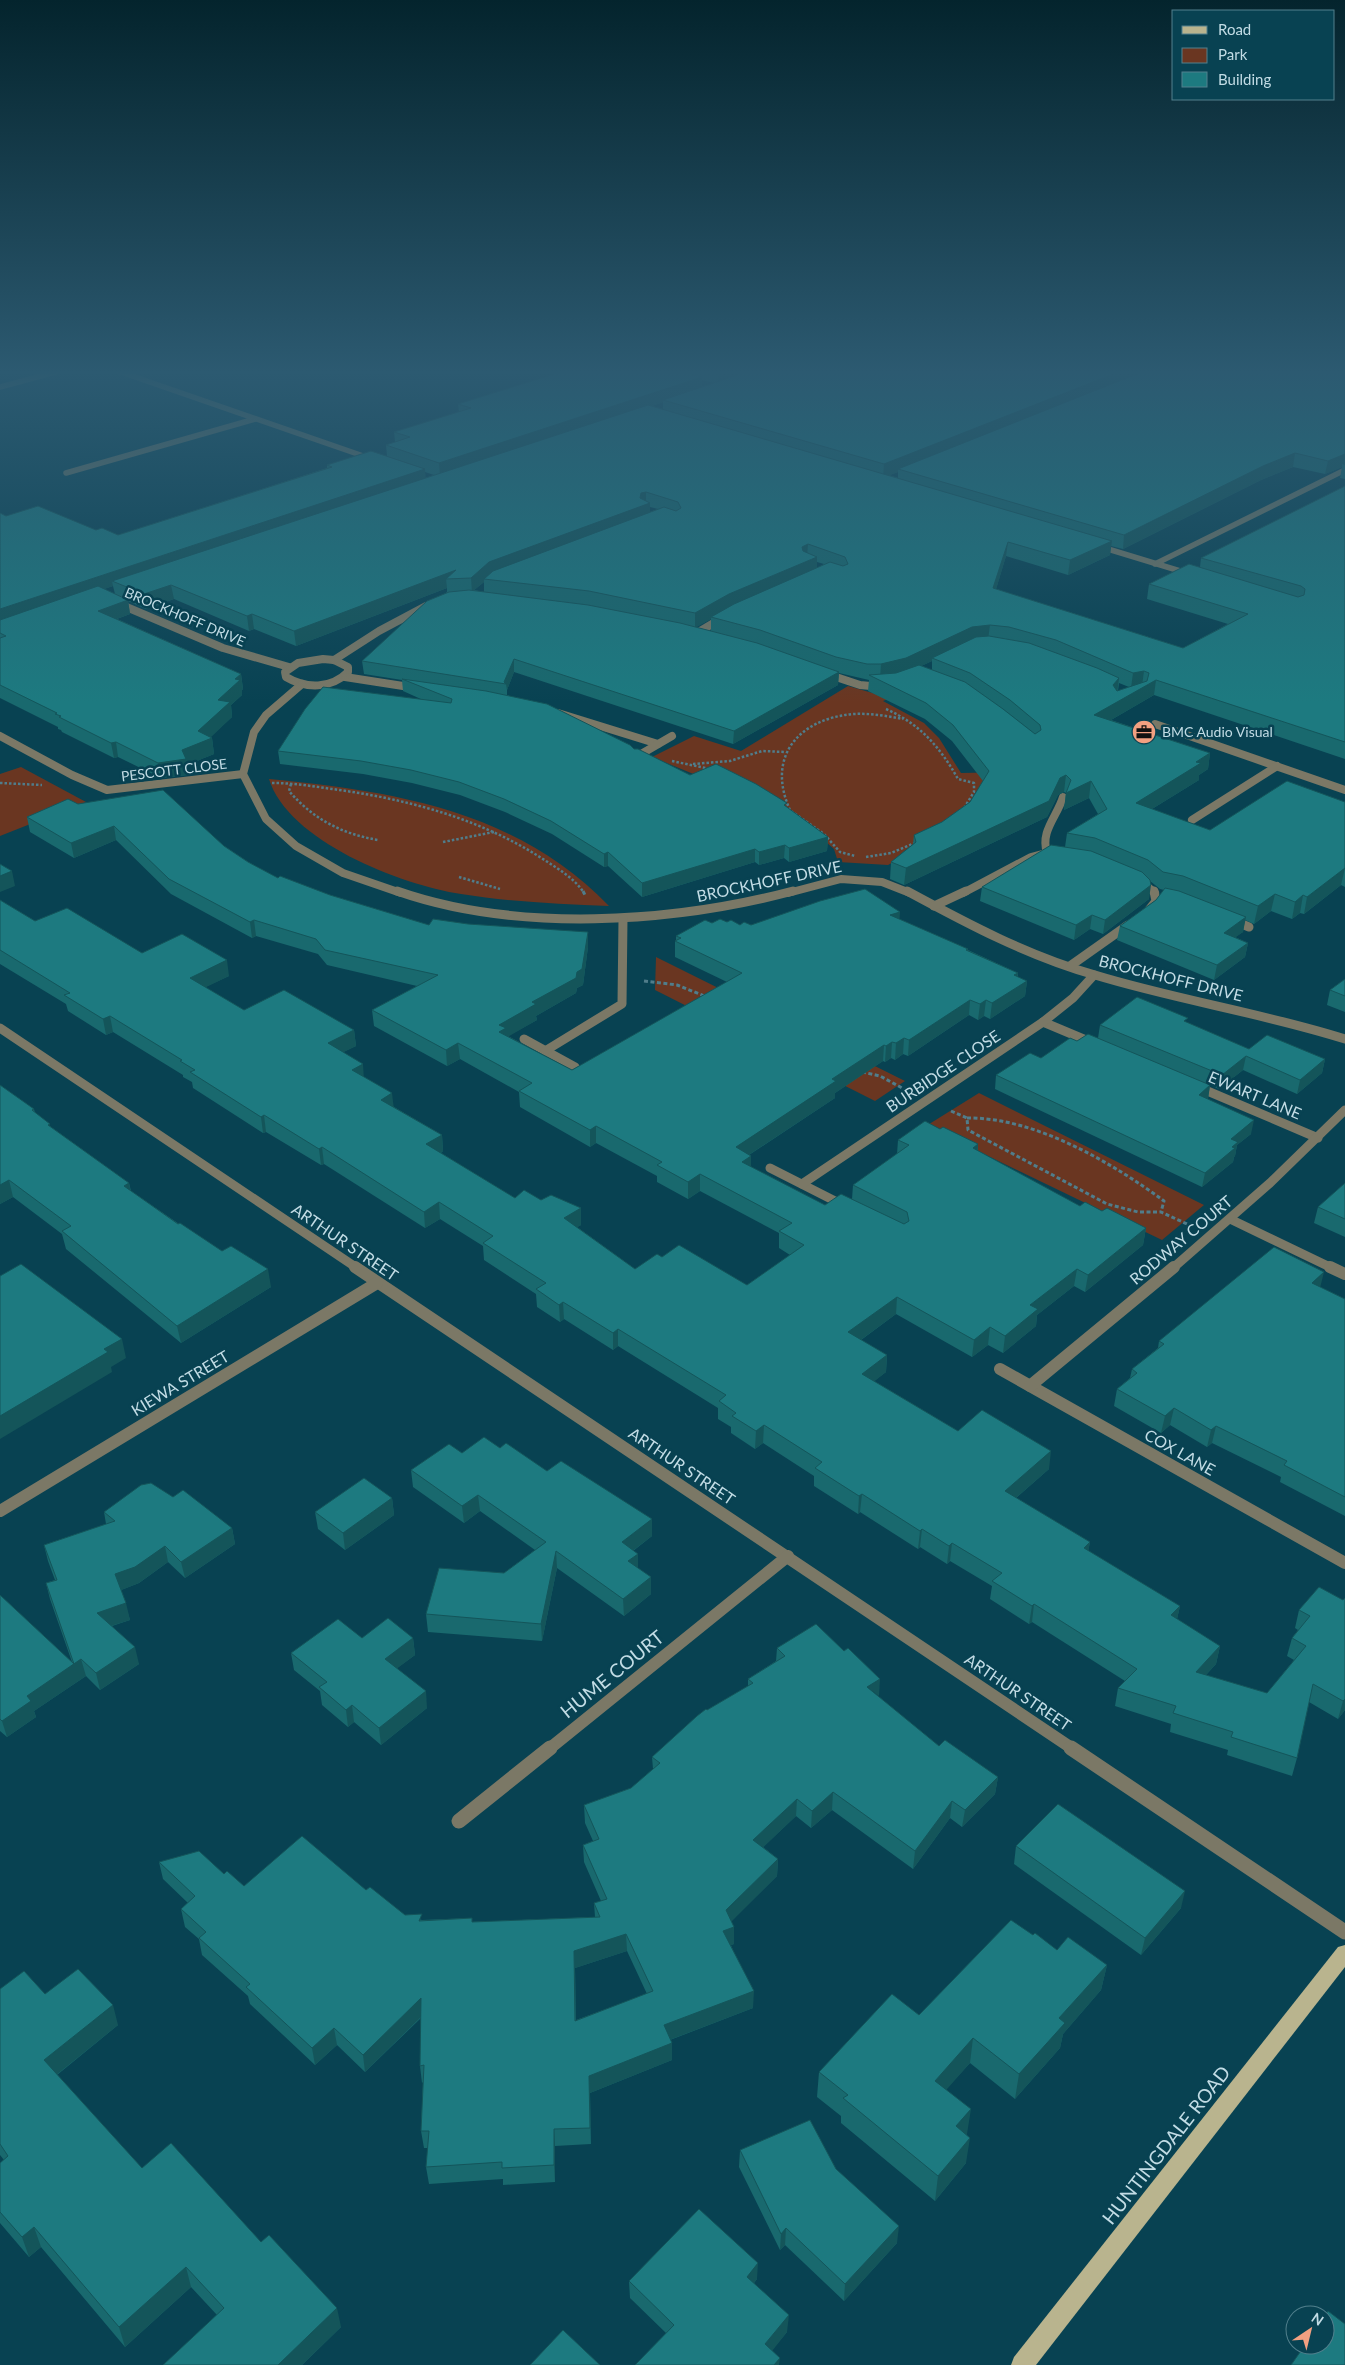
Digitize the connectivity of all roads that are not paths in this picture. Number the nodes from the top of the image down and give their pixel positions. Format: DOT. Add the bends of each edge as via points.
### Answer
graph roads {
  1 [pos="1322,481"];
  2 [pos="1090,544"];
  3 [pos="1155,564"];
  4 [pos="1193,575"];
  5 [pos="110,600"];
  6 [pos="432,604"];
  7 [pos="730,614"];
  8 [pos="688,631"];
  9 [pos="697,633"];
  10 [pos="706,636"];
  11 [pos="334,660"];
  12 [pos="289,667"];
  13 [pos="815,670"];
  14 [pos="345,677"];
  15 [pos="302,684"];
  16 [pos="888,686"];
  17 [pos="421,688"];
  18 [pos="554,712"];
  19 [pos="1155,724"];
  20 [pos="0,736"];
  21 [pos="672,736"];
  22 [pos="658,744"];
  23 [pos="639,755"];
  24 [pos="1278,766"];
  25 [pos="244,774"];
  26 [pos="1345,790"];
  27 [pos="1063,797"];
  28 [pos="1192,820"];
  29 [pos="1134,878"];
  30 [pos="934,906"];
  31 [pos="1142,915"];
  32 [pos="1222,916"];
  33 [pos="623,919"];
  34 [pos="1134,921"];
  35 [pos="1249,927"];
  36 [pos="1070,966"];
  37 [pos="1094,975"];
  38 [pos="1043,1022"];
  39 [pos="0,1028"];
  40 [pos="524,1039"];
  41 [pos="1345,1039"];
  42 [pos="1098,1045"];
  43 [pos="544,1051"];
  44 [pos="575,1067"];
  45 [pos="1190,1084"];
  46 [pos="1345,1110"];
  47 [pos="1318,1138"];
  48 [pos="770,1168"];
  49 [pos="802,1184"];
  50 [pos="839,1203"];
  51 [pos="1230,1219"];
  52 [pos="1345,1274"];
  53 [pos="377,1283"];
  54 [pos="1000,1369"];
  55 [pos="1030,1386"];
  56 [pos="0,1511"];
  57 [pos="788,1556"];
  58 [pos="1345,1563"];
  59 [pos="460,1822"];
  60 [pos="1345,1932"];
  61 [pos="1345,1954"];
  62 [pos="1022,2365"];
  1 -- 3 [label="street"];
  2 -- 3 [label="street"];
  3 -- 4 [label="street"];
  5 -- 12 [label="street, BROCKHOFF DRIVE" via="219,648"];
  6 -- 11 [label="street" via="379,631"];
  7 -- 9 [label="street"];
  8 -- 9 [label="street"];
  9 -- 10 [label="street"];
  11 -- 12 [label="street" via="310,660"];
  11 -- 14 [label="street" via="348,667"];
  12 -- 15 [label="street" via="286,677"];
  13 -- 16 [label="street" via="860,685"];
  14 -- 15 [label="street" via="326,684"];
  14 -- 17 [label="street"];
  15 -- 25 [label="street" via="266,715 254,732"];
  18 -- 22 [label="street"];
  19 -- 24 [label="street"];
  20 -- 25 [label="street, PESCOTT CLOSE" via="107,790"];
  21 -- 22 [label="street"];
  22 -- 23 [label="street"];
  24 -- 26 [label="street"];
  24 -- 28 [label="street"];
  25 -- 33 [label="street, BROCKHOFF DRIVE" via="266,819 296,846 343,873 416,898 478,911"];
  27 -- 30 [label="street" via="1060,810 1042,843 1051,853 1031,857"];
  29 -- 31 [label="street" via="1159,896"];
  30 -- 33 [label="street, BROCKHOFF DRIVE" via="899,887 882,882 840,879 749,903"];
  30 -- 36 [label="street, BROCKHOFF DRIVE" via="995,938"];
  32 -- 35 [label="street"];
  33 -- 43 [label="street" via="622,1004"];
  34 -- 36 [label="street"];
  36 -- 37 [label="street, BROCKHOFF DRIVE"];
  37 -- 38 [label="street, BURBIDGE CLOSE" via="1073,998"];
  37 -- 41 [label="street, BROCKHOFF DRIVE" via="1289,1022"];
  38 -- 42 [label="street"];
  38 -- 49 [label="street, BURBIDGE CLOSE"];
  39 -- 53 [label="street, ARTHUR STREET"];
  40 -- 43 [label="street"];
  43 -- 44 [label="street"];
  45 -- 47 [label="street, EWART LANE"];
  46 -- 47 [label="street, RODWAY COURT"];
  47 -- 51 [label="street, RODWAY COURT"];
  48 -- 49 [label="street"];
  49 -- 50 [label="street"];
  51 -- 52 [label="street"];
  51 -- 55 [label="street, RODWAY COURT"];
  53 -- 56 [label="street, KIEWA STREET"];
  53 -- 57 [label="street, ARTHUR STREET"];
  54 -- 55 [label="street, COX LANE"];
  55 -- 58 [label="street, COX LANE"];
  57 -- 59 [label="street, HUME COURT"];
  57 -- 60 [label="street, ARTHUR STREET"];
  61 -- 62 [label="main road, HUNTINGDALE ROAD"];
}
